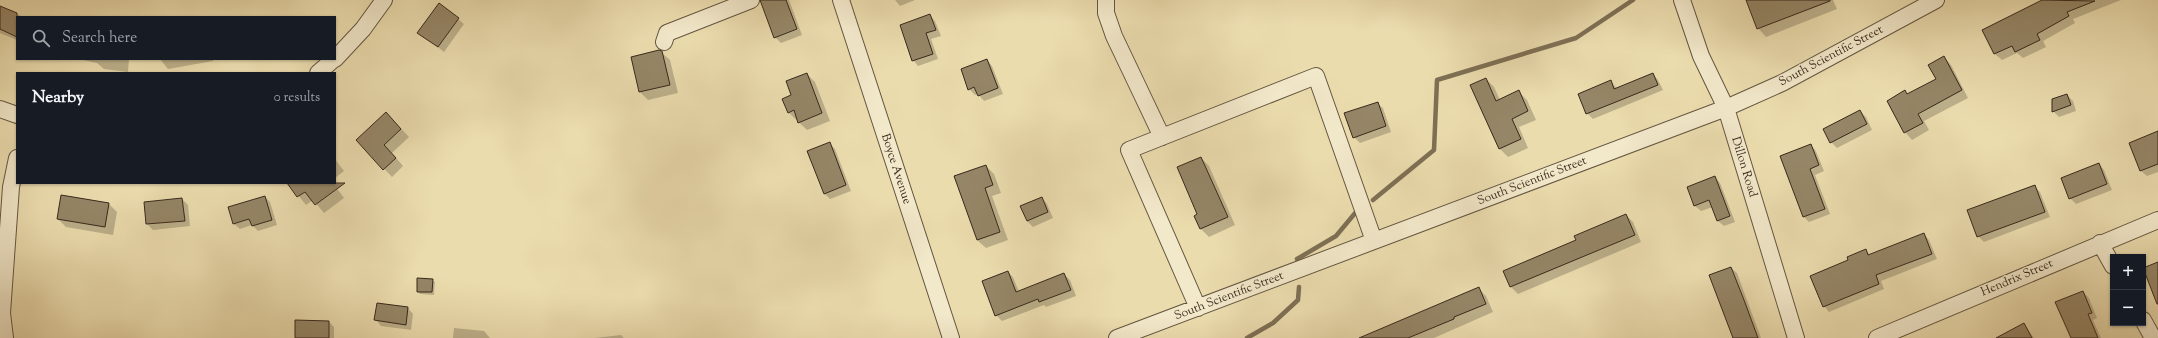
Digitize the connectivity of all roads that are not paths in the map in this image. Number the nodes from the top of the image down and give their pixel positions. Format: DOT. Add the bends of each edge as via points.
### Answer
graph roads {
  1 [pos="384,0"];
  2 [pos="751,0"];
  3 [pos="841,0"];
  4 [pos="1106,0"];
  5 [pos="1682,0"];
  6 [pos="1936,0"];
  7 [pos="664,42"];
  8 [pos="336,58"];
  9 [pos="334,60"];
  10 [pos="319,72"];
  11 [pos="1726,108"];
  12 [pos="0,109"];
  13 [pos="16,115"];
  14 [pos="1162,137"];
  15 [pos="16,163"];
  16 [pos="2158,220"];
  17 [pos="1374,241"];
  18 [pos="2100,243"];
  19 [pos="2110,261"];
  20 [pos="1198,308"];
  21 [pos="2146,325"];
  22 [pos="1144,334"];
  23 [pos="4,338"];
  24 [pos="951,338"];
  25 [pos="1117,338"];
  26 [pos="1796,338"];
  27 [pos="1877,338"];
  28 [pos="2153,338"];
  1 -- 8 [label="street" via="363,29"];
  2 -- 7 [label="street" via="667,33"];
  3 -- 24 [label="street, Boyce Avenue"];
  4 -- 14 [label="street" via="1106,13 1114,36"];
  5 -- 11 [label="street, Dillon Road" via="1701,56"];
  6 -- 11 [label="street, South Scientific Street" via="1782,83"];
  9 -- 10 [label="street"];
  11 -- 17 [label="street, South Scientific Street"];
  11 -- 26 [label="street, Dillon Road"];
  12 -- 13 [label="street"];
  14 -- 17 [label="street" via="1316,76"];
  14 -- 20 [label="street" via="1129,150"];
  15 -- 23 [label="street" via="11,187 2,313"];
  16 -- 18 [label="street, Hendrix Street"];
  17 -- 20 [label="street, South Scientific Street"];
  18 -- 19 [label="street"];
  18 -- 27 [label="street, Hendrix Street"];
  20 -- 22 [label="street, South Scientific Street"];
  21 -- 28 [label="street"];
  22 -- 25 [label="street, South Scientific Street"];
}
